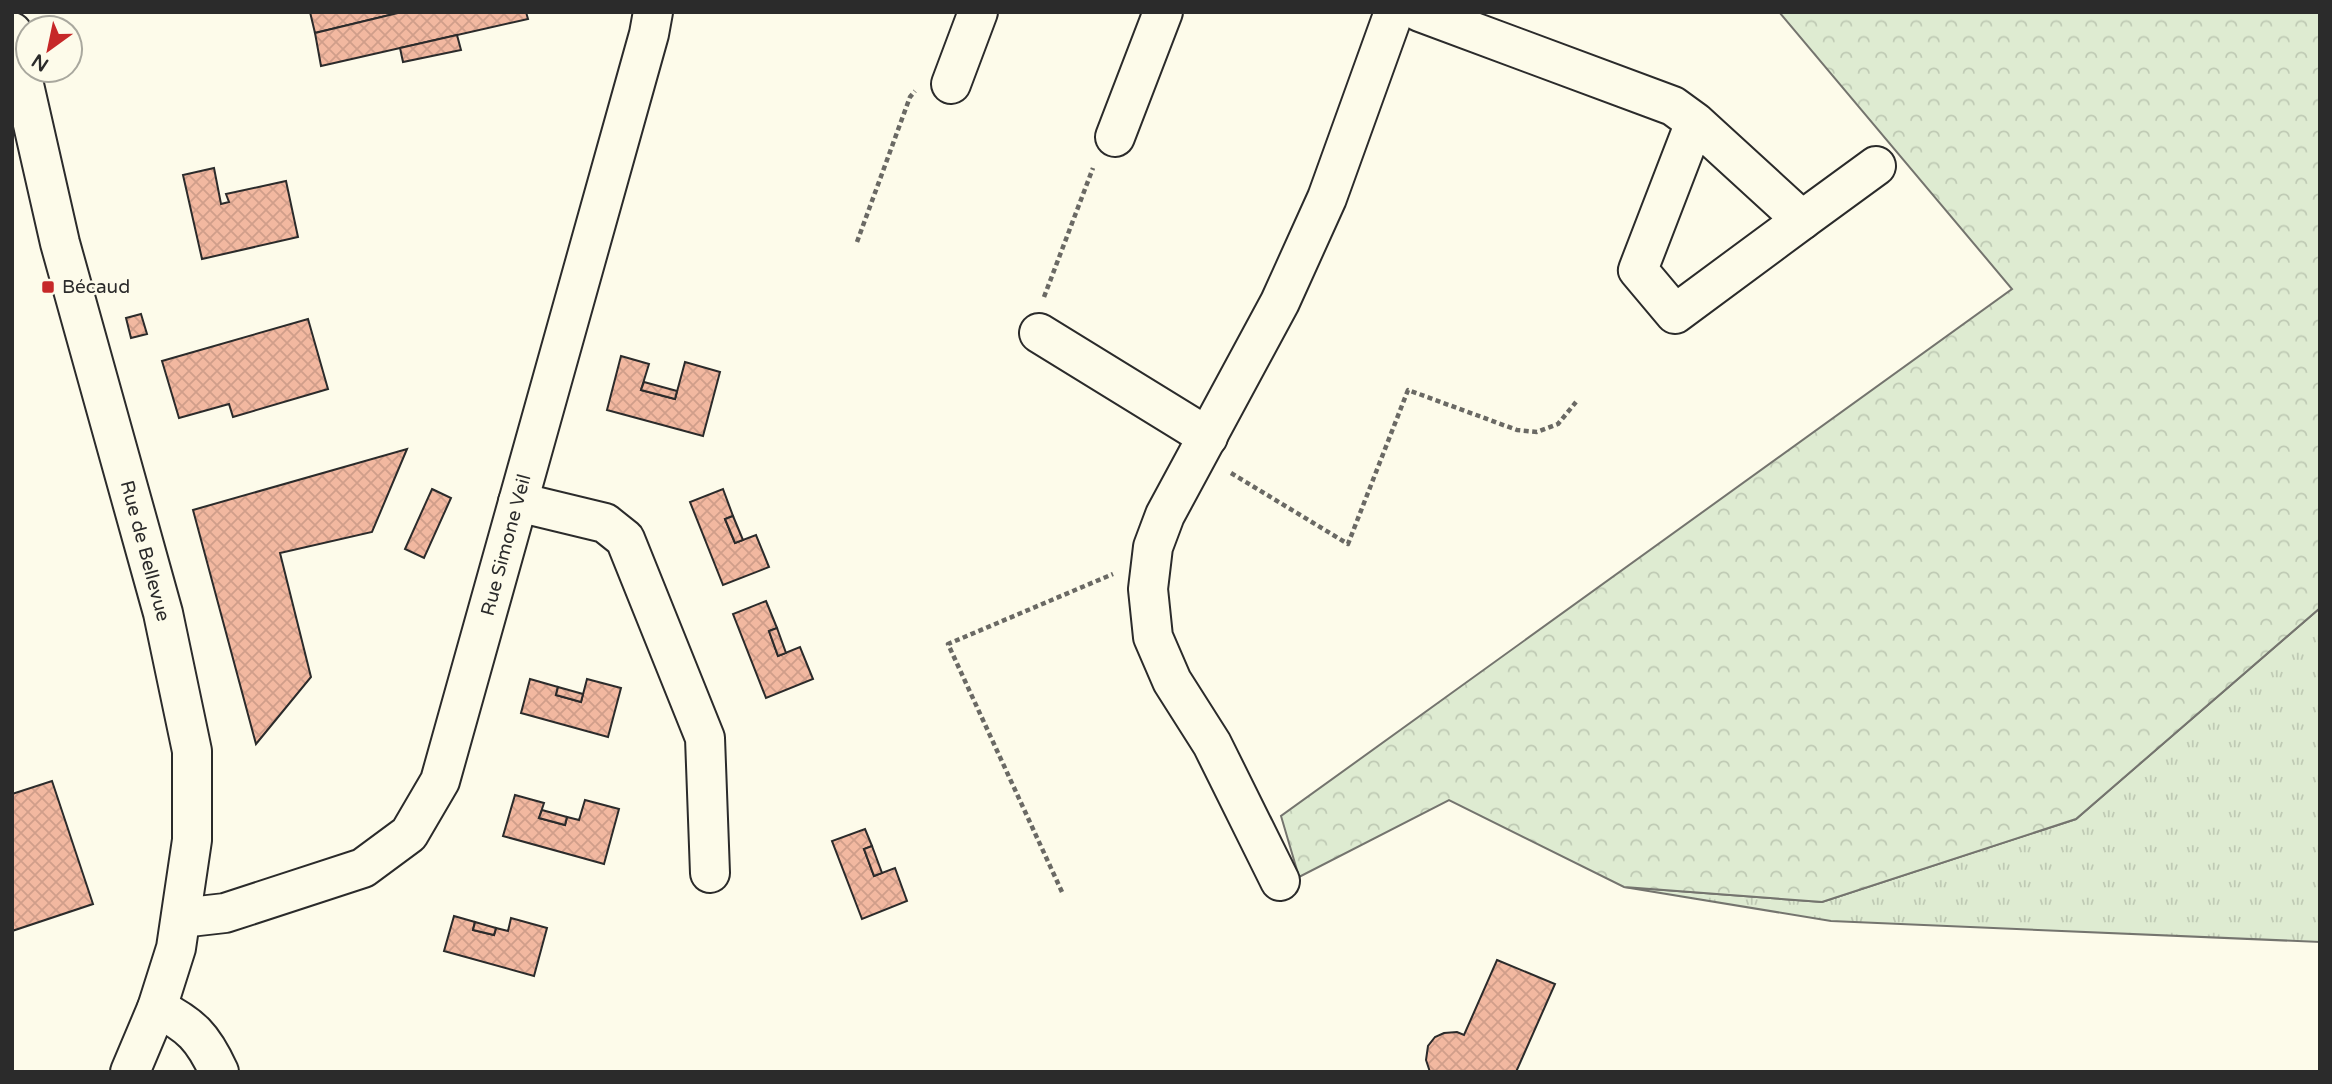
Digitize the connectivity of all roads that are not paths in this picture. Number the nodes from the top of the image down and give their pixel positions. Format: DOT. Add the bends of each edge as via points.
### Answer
graph roads {
  1 [pos="653,12"];
  2 [pos="978,12"];
  3 [pos="1163,12"];
  4 [pos="1394,12"];
  5 [pos="1420,12"];
  6 [pos="12,32"];
  7 [pos="14,52"];
  8 [pos="17,84"];
  9 [pos="951,84"];
  10 [pos="1695,122"];
  11 [pos="1115,137"];
  12 [pos="1876,166"];
  13 [pos="1802,220"];
  14 [pos="1039,333"];
  15 [pos="1203,445"];
  16 [pos="518,502"];
  17 [pos="710,873"];
  18 [pos="1280,881"];
  19 [pos="181,918"];
  20 [pos="157,1008"];
  21 [pos="130,1072"];
  22 [pos="219,1072"];
  1 -- 16 [label="street, Rue Simone Veil"];
  2 -- 9 [label="street"];
  3 -- 11 [label="street"];
  4 -- 15 [label="street" via="1322,209 1280,302"];
  5 -- 10 [label="street" via="1673,106"];
  6 -- 7 [label="street, Rue de Bellevue"];
  8 -- 19 [label="street, Rue de Bellevue" via="163,613 192,751 192,840"];
  10 -- 13 [label="street"];
  10 -- 13 [label="street" via="1638,270 1675,314"];
  12 -- 13 [label="street"];
  14 -- 15 [label="street"];
  15 -- 18 [label="street" via="1153,547 1148,589 1153,638"];
  16 -- 17 [label="street" via="605,523 625,539 705,738"];
  16 -- 19 [label="street, Rue Simone Veil" via="440,781 409,834 363,868 225,913"];
  19 -- 20 [label="street, Rue de Bellevue"];
  20 -- 21 [label="street, Rue de Bellevue"];
  20 -- 22 [label="street" via="184,1021 209,1049"];
}
